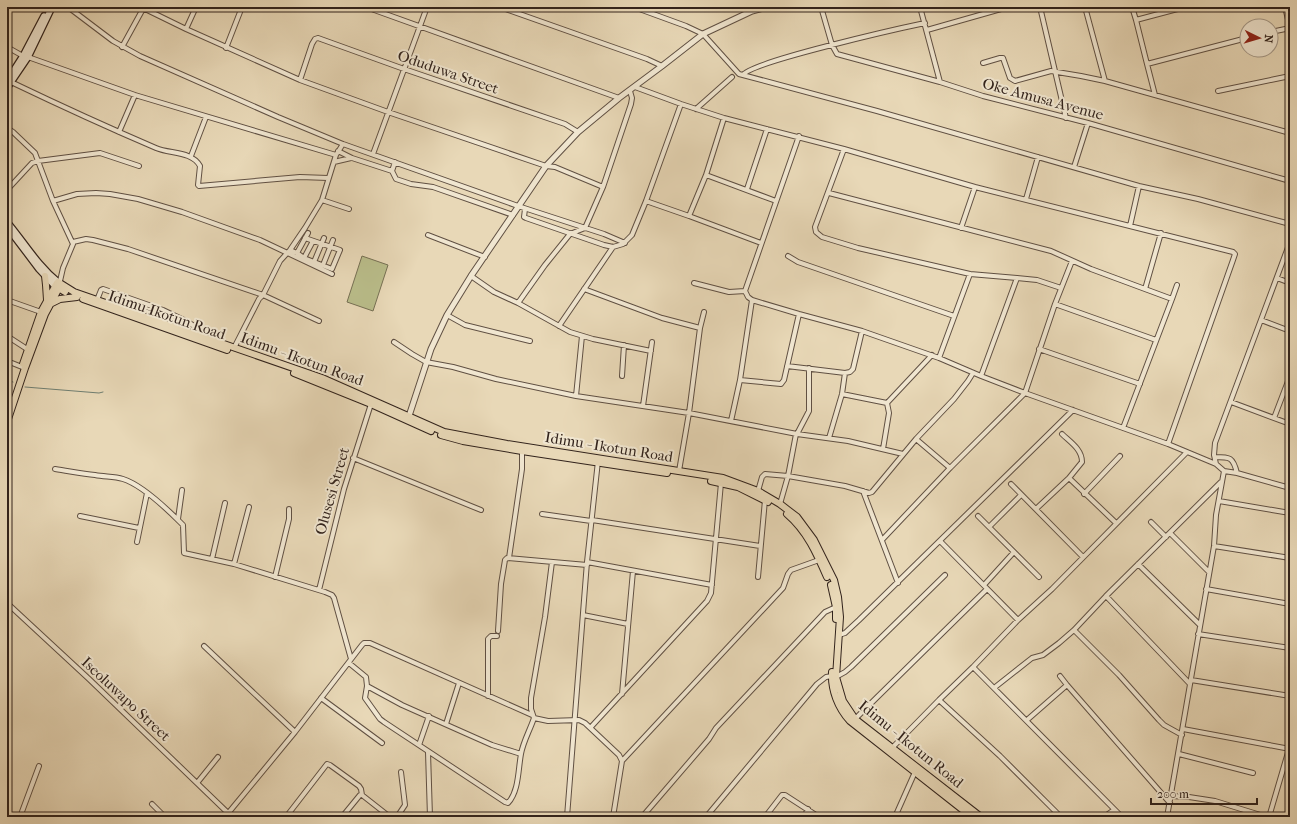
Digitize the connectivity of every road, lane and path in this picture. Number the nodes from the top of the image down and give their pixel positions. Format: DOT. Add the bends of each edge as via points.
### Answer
graph roads {
  1 [pos="48,7"];
  2 [pos="52,7"];
  3 [pos="68,7"];
  4 [pos="196,7"];
  5 [pos="242,7"];
  6 [pos="366,7"];
  7 [pos="427,7"];
  8 [pos="500,7"];
  9 [pos="634,7"];
  10 [pos="768,7"];
  11 [pos="821,7"];
  12 [pos="920,7"];
  13 [pos="1008,7"];
  14 [pos="1040,7"];
  15 [pos="1086,7"];
  16 [pos="1132,7"];
  17 [pos="1185,7"];
  18 [pos="1285,7"];
  19 [pos="143,8"];
  20 [pos="751,9"];
  21 [pos="1136,20"];
  22 [pos="925,23"];
  23 [pos="419,26"];
  24 [pos="186,29"];
  25 [pos="927,30"];
  26 [pos="1279,30"];
  27 [pos="703,34"];
  28 [pos="1239,40"];
  29 [pos="832,45"];
  30 [pos="7,47"];
  31 [pos="122,47"];
  32 [pos="226,48"];
  33 [pos="25,56"];
  34 [pos="983,63"];
  35 [pos="1147,64"];
  36 [pos="662,66"];
  37 [pos="404,69"];
  38 [pos="1056,72"];
  39 [pos="743,75"];
  40 [pos="1290,76"];
  41 [pos="732,78"];
  42 [pos="300,80"];
  43 [pos="9,81"];
  44 [pos="1105,81"];
  45 [pos="940,82"];
  46 [pos="635,87"];
  47 [pos="7,88"];
  48 [pos="630,91"];
  49 [pos="1218,91"];
  50 [pos="135,95"];
  51 [pos="1155,95"];
  52 [pos="619,98"];
  53 [pos="681,104"];
  54 [pos="696,109"];
  55 [pos="388,112"];
  56 [pos="206,117"];
  57 [pos="724,118"];
  58 [pos="1066,118"];
  59 [pos="1088,123"];
  60 [pos="7,128"];
  61 [pos="767,129"];
  62 [pos="119,132"];
  63 [pos="578,132"];
  64 [pos="1290,133"];
  65 [pos="799,136"];
  66 [pos="343,144"];
  67 [pos="844,149"];
  68 [pos="337,153"];
  69 [pos="372,154"];
  70 [pos="190,156"];
  71 [pos="1038,157"];
  72 [pos="352,158"];
  73 [pos="38,161"];
  74 [pos="334,162"];
  75 [pos="395,162"];
  76 [pos="139,166"];
  77 [pos="546,166"];
  78 [pos="1074,167"];
  79 [pos="392,171"];
  80 [pos="706,175"];
  81 [pos="328,178"];
  82 [pos="1290,181"];
  83 [pos="602,186"];
  84 [pos="1139,186"];
  85 [pos="975,187"];
  86 [pos="748,189"];
  87 [pos="7,190"];
  88 [pos="829,193"];
  89 [pos="1026,199"];
  90 [pos="322,200"];
  91 [pos="53,201"];
  92 [pos="646,201"];
  93 [pos="776,201"];
  94 [pos="518,206"];
  95 [pos="349,209"];
  96 [pos="525,209"];
  97 [pos="513,214"];
  98 [pos="689,216"];
  99 [pos="7,222"];
  100 [pos="1290,224"];
  101 [pos="1130,226"];
  102 [pos="7,228"];
  103 [pos="585,228"];
  104 [pos="961,228"];
  105 [pos="308,233"];
  106 [pos="1161,233"];
  107 [pos="570,234"];
  108 [pos="604,234"];
  109 [pos="428,235"];
  110 [pos="305,238"];
  111 [pos="324,238"];
  112 [pos="333,240"];
  113 [pos="313,241"];
  114 [pos="627,241"];
  115 [pos="73,242"];
  116 [pos="1290,242"];
  117 [pos="761,243"];
  118 [pos="321,244"];
  119 [pos="599,244"];
  120 [pos="330,247"];
  121 [pos="613,247"];
  122 [pos="290,250"];
  123 [pos="296,253"];
  124 [pos="286,254"];
  125 [pos="788,256"];
  126 [pos="485,257"];
  127 [pos="304,258"];
  128 [pos="1072,261"];
  129 [pos="314,262"];
  130 [pos="323,265"];
  131 [pos="332,274"];
  132 [pos="970,274"];
  133 [pos="45,276"];
  134 [pos="471,276"];
  135 [pos="1017,278"];
  136 [pos="1277,278"];
  137 [pos="694,282"];
  138 [pos="1290,283"];
  139 [pos="59,285"];
  140 [pos="1177,285"];
  141 [pos="1061,288"];
  142 [pos="584,289"];
  143 [pos="1145,289"];
  144 [pos="745,292"];
  145 [pos="263,295"];
  146 [pos="77,297"];
  147 [pos="1172,299"];
  148 [pos="7,300"];
  149 [pos="97,300"];
  150 [pos="752,300"];
  151 [pos="48,303"];
  152 [pos="518,303"];
  153 [pos="1055,304"];
  154 [pos="41,312"];
  155 [pos="704,312"];
  156 [pos="799,314"];
  157 [pos="447,315"];
  158 [pos="954,316"];
  159 [pos="1261,320"];
  160 [pos="319,321"];
  161 [pos="559,326"];
  162 [pos="700,328"];
  163 [pos="862,331"];
  164 [pos="1290,331"];
  165 [pos="7,336"];
  166 [pos="199,336"];
  167 [pos="582,336"];
  168 [pos="1156,340"];
  169 [pos="394,342"];
  170 [pos="530,342"];
  171 [pos="652,342"];
  172 [pos="624,345"];
  173 [pos="234,348"];
  174 [pos="27,349"];
  175 [pos="1039,349"];
  176 [pos="651,351"];
  177 [pos="244,354"];
  178 [pos="932,356"];
  179 [pos="939,358"];
  180 [pos="7,361"];
  181 [pos="426,362"];
  182 [pos="787,366"];
  183 [pos="22,367"];
  184 [pos="809,368"];
  185 [pos="845,373"];
  186 [pos="973,373"];
  187 [pos="622,376"];
  188 [pos="981,376"];
  189 [pos="1290,376"];
  190 [pos="740,380"];
  191 [pos="1140,384"];
  192 [pos="1025,393"];
  193 [pos="842,394"];
  194 [pos="576,396"];
  195 [pos="372,402"];
  196 [pos="887,402"];
  197 [pos="1231,402"];
  198 [pos="643,406"];
  199 [pos="7,410"];
  200 [pos="1073,410"];
  201 [pos="689,413"];
  202 [pos="409,416"];
  203 [pos="1274,418"];
  204 [pos="731,421"];
  205 [pos="7,422"];
  206 [pos="1290,424"];
  207 [pos="1123,428"];
  208 [pos="796,434"];
  209 [pos="1062,434"];
  210 [pos="829,438"];
  211 [pos="916,438"];
  212 [pos="1168,444"];
  213 [pos="883,449"];
  214 [pos="522,451"];
  215 [pos="1187,452"];
  216 [pos="903,454"];
  217 [pos="1120,456"];
  218 [pos="1215,457"];
  219 [pos="353,458"];
  220 [pos="598,461"];
  221 [pos="1216,464"];
  222 [pos="950,468"];
  223 [pos="55,469"];
  224 [pos="679,471"];
  225 [pos="1224,471"];
  226 [pos="1237,473"];
  227 [pos="788,476"];
  228 [pos="1069,478"];
  229 [pos="1222,481"];
  230 [pos="721,482"];
  231 [pos="1011,484"];
  232 [pos="1290,488"];
  233 [pos="182,490"];
  234 [pos="758,491"];
  235 [pos="863,491"];
  236 [pos="147,493"];
  237 [pos="1084,494"];
  238 [pos="1021,495"];
  239 [pos="765,500"];
  240 [pos="1218,501"];
  241 [pos="225,503"];
  242 [pos="780,504"];
  243 [pos="249,507"];
  244 [pos="290,509"];
  245 [pos="1036,509"];
  246 [pos="481,510"];
  247 [pos="1290,513"];
  248 [pos="542,514"];
  249 [pos="80,516"];
  250 [pos="978,516"];
  251 [pos="178,519"];
  252 [pos="591,520"];
  253 [pos="1151,522"];
  254 [pos="1116,523"];
  255 [pos="989,527"];
  256 [pos="139,528"];
  257 [pos="1170,533"];
  258 [pos="1166,537"];
  259 [pos="716,539"];
  260 [pos="882,540"];
  261 [pos="940,541"];
  262 [pos="137,542"];
  263 [pos="760,546"];
  264 [pos="1214,546"];
  265 [pos="1014,552"];
  266 [pos="1083,557"];
  267 [pos="509,558"];
  268 [pos="1290,558"];
  269 [pos="212,559"];
  270 [pos="552,562"];
  271 [pos="822,562"];
  272 [pos="234,564"];
  273 [pos="587,564"];
  274 [pos="1138,564"];
  275 [pos="633,571"];
  276 [pos="1209,572"];
  277 [pos="945,575"];
  278 [pos="276,577"];
  279 [pos="1039,577"];
  280 [pos="758,578"];
  281 [pos="898,583"];
  282 [pos="712,585"];
  283 [pos="985,587"];
  284 [pos="1206,589"];
  285 [pos="319,590"];
  286 [pos="1106,596"];
  287 [pos="7,603"];
  288 [pos="1290,604"];
  289 [pos="836,607"];
  290 [pos="583,615"];
  291 [pos="1018,620"];
  292 [pos="628,624"];
  293 [pos="1200,625"];
  294 [pos="1074,630"];
  295 [pos="498,631"];
  296 [pos="1198,634"];
  297 [pos="839,635"];
  298 [pos="497,636"];
  299 [pos="204,646"];
  300 [pos="1290,648"];
  301 [pos="350,661"];
  302 [pos="973,667"];
  303 [pos="1060,676"];
  304 [pos="834,677"];
  305 [pos="1190,682"];
  306 [pos="459,683"];
  307 [pos="1067,685"];
  308 [pos="367,686"];
  309 [pos="994,688"];
  310 [pos="622,694"];
  311 [pos="488,696"];
  312 [pos="1290,696"];
  313 [pos="321,698"];
  314 [pos="939,700"];
  315 [pos="429,716"];
  316 [pos="533,717"];
  317 [pos="575,720"];
  318 [pos="855,720"];
  319 [pos="1027,720"];
  320 [pos="446,724"];
  321 [pos="591,727"];
  322 [pos="1183,729"];
  323 [pos="295,732"];
  324 [pos="1182,736"];
  325 [pos="382,743"];
  326 [pos="419,745"];
  327 [pos="892,748"];
  328 [pos="1289,749"];
  329 [pos="428,752"];
  330 [pos="521,754"];
  331 [pos="1179,754"];
  332 [pos="218,757"];
  333 [pos="622,760"];
  334 [pos="39,766"];
  335 [pos="401,772"];
  336 [pos="915,772"];
  337 [pos="1253,773"];
  338 [pos="197,783"];
  339 [pos="362,795"];
  340 [pos="1171,796"];
  341 [pos="1170,803"];
  342 [pos="152,804"];
  343 [pos="808,809"];
  344 [pos="1114,810"];
  345 [pos="226,815"];
  346 [pos="20,816"];
  347 [pos="1260,816"];
  348 [pos="26,817"];
  349 [pos="165,817"];
  350 [pos="286,817"];
  351 [pos="342,817"];
  352 [pos="390,817"];
  353 [pos="397,817"];
  354 [pos="430,817"];
  355 [pos="567,817"];
  356 [pos="613,817"];
  357 [pos="642,817"];
  358 [pos="706,817"];
  359 [pos="765,817"];
  360 [pos="804,817"];
  361 [pos="819,817"];
  362 [pos="895,817"];
  363 [pos="972,817"];
  364 [pos="981,817"];
  365 [pos="1061,817"];
  366 [pos="1104,817"];
  367 [pos="1122,817"];
  368 [pos="1167,817"];
  369 [pos="1268,817"];
  1 -- 33 [label="main road"];
  2 -- 33 [label="main road"];
  3 -- 31 [label="street"];
  4 -- 24 [label="street"];
  5 -- 32 [label="street"];
  6 -- 23 [label="street"];
  7 -- 23 [label="street"];
  8 -- 36 [label="street"];
  9 -- 27 [label="street"];
  10 -- 20 [label="street"];
  11 -- 29 [label="street"];
  12 -- 22 [label="street"];
  13 -- 25 [label="street"];
  14 -- 38 [label="street"];
  15 -- 44 [label="street"];
  16 -- 21 [label="street"];
  17 -- 21 [label="street"];
  18 -- 26 [label="street" via="1290,28"];
  19 -- 24 [label="street"];
  19 -- 31 [label="street"];
  20 -- 27 [label="street"];
  21 -- 35 [label="street"];
  22 -- 25 [label="street"];
  22 -- 29 [label="street"];
  23 -- 37 [label="street"];
  23 -- 52 [label="street"];
  24 -- 32 [label="street"];
  25 -- 45 [label="street"];
  27 -- 36 [label="street"];
  27 -- 39 [label="street" via="728,64"];
  28 -- 35 [label="street"];
  29 -- 39 [label="street" via="760,65 745,71"];
  29 -- 45 [label="street, Oke Amusa Avenue" via="837,54"];
  30 -- 33 [label="street"];
  31 -- 66 [label="street" via="278,118"];
  32 -- 42 [label="street"];
  33 -- 43 [label="main road"];
  33 -- 50 [label="street"];
  34 -- 38 [label="street" via="1003,58 1010,78 1016,81 1051,71"];
  35 -- 51 [label="street"];
  36 -- 46 [label="street"];
  37 -- 42 [label="street, Oduduwa Street" via="318,38 312,44"];
  37 -- 55 [label="street"];
  37 -- 63 [label="street, Oduduwa Street" via="565,124"];
  38 -- 44 [label="street"];
  38 -- 58 [label="street"];
  39 -- 71 [label="street"];
  40 -- 49 [label="street"];
  41 -- 54 [label="street"];
  42 -- 55 [label="street"];
  43 -- 47 [label="main road"];
  43 -- 62 [label="street"];
  44 -- 51 [label="street"];
  45 -- 58 [label="street, Oke Amusa Avenue"];
  46 -- 48 [label="street"];
  46 -- 53 [label="street"];
  48 -- 52 [label="street"];
  48 -- 83 [label="street" via="631,104"];
  50 -- 56 [label="street"];
  50 -- 62 [label="street"];
  51 -- 64 [label="street"];
  52 -- 63 [label="street"];
  53 -- 54 [label="street"];
  53 -- 92 [label="street"];
  54 -- 57 [label="street"];
  55 -- 69 [label="street"];
  55 -- 77 [label="street"];
  56 -- 68 [label="street"];
  56 -- 70 [label="street"];
  57 -- 61 [label="street"];
  57 -- 80 [label="street"];
  58 -- 59 [label="street, Oke Amusa Avenue"];
  59 -- 78 [label="street"];
  59 -- 82 [label="street, Oke Amusa Avenue"];
  60 -- 73 [label="street" via="34,152"];
  61 -- 65 [label="street"];
  61 -- 86 [label="street"];
  62 -- 70 [label="street" via="161,150"];
  63 -- 77 [label="street"];
  65 -- 67 [label="street"];
  65 -- 93 [label="street"];
  66 -- 68 [label="street"];
  66 -- 69 [label="street"];
  67 -- 85 [label="street"];
  67 -- 88 [label="street"];
  68 -- 72 [label="street"];
  68 -- 74 [label="street"];
  69 -- 75 [label="street"];
  70 -- 81 [label="street" via="200,166 199,186"];
  71 -- 78 [label="street"];
  71 -- 89 [label="street"];
  72 -- 74 [label="street"];
  72 -- 79 [label="street"];
  73 -- 76 [label="street" via="100,153"];
  73 -- 87 [label="street" via="32,163"];
  73 -- 91 [label="street"];
  74 -- 81 [label="street"];
  75 -- 79 [label="street"];
  75 -- 94 [label="street"];
  77 -- 83 [label="street" via="555,167"];
  77 -- 94 [label="street"];
  78 -- 84 [label="street"];
  79 -- 97 [label="street" via="396,179 432,187"];
  80 -- 86 [label="street"];
  80 -- 98 [label="street"];
  81 -- 90 [label="street"];
  83 -- 103 [label="street"];
  84 -- 100 [label="street"];
  84 -- 101 [label="street"];
  85 -- 89 [label="street"];
  85 -- 104 [label="street"];
  86 -- 93 [label="street"];
  88 -- 104 [label="street"];
  88 -- 132 [label="street" via="815,227 822,238"];
  89 -- 101 [label="street"];
  90 -- 95 [label="street"];
  90 -- 122 [label="street"];
  91 -- 115 [label="street"];
  91 -- 124 [label="street" via="96,192 138,199 260,240"];
  92 -- 98 [label="street"];
  92 -- 114 [label="street"];
  93 -- 117 [label="street"];
  94 -- 96 [label="street"];
  94 -- 97 [label="street"];
  96 -- 103 [label="street"];
  96 -- 107 [label="street" via="525,218"];
  97 -- 126 [label="street"];
  98 -- 117 [label="street"];
  99 -- 139 [label="main road"];
  101 -- 106 [label="street"];
  102 -- 133 [label="main road"];
  103 -- 107 [label="street"];
  103 -- 108 [label="street"];
  104 -- 128 [label="street" via="1051,251"];
  105 -- 110 [label="street"];
  106 -- 143 [label="street"];
  106 -- 212 [label="street" via="1235,254"];
  107 -- 119 [label="street"];
  107 -- 152 [label="street"];
  108 -- 114 [label="street"];
  108 -- 119 [label="street"];
  109 -- 126 [label="street"];
  110 -- 113 [label="street"];
  110 -- 123 [label="street"];
  111 -- 118 [label="street"];
  112 -- 120 [label="street"];
  113 -- 118 [label="street"];
  113 -- 127 [label="street"];
  114 -- 121 [label="street"];
  115 -- 139 [label="street" via="74,246 63,268"];
  115 -- 145 [label="street" via="86,239 112,244"];
  116 -- 136 [label="street"];
  117 -- 144 [label="street"];
  118 -- 120 [label="street"];
  118 -- 129 [label="street"];
  119 -- 121 [label="street"];
  120 -- 130 [label="street"];
  120 -- 130 [label="street" via="340,250 332,269"];
  121 -- 142 [label="street"];
  122 -- 123 [label="street"];
  122 -- 124 [label="street"];
  123 -- 127 [label="street"];
  124 -- 131 [label="street"];
  124 -- 145 [label="street"];
  125 -- 158 [label="street" via="798,262"];
  126 -- 134 [label="street"];
  127 -- 129 [label="street"];
  128 -- 141 [label="street"];
  128 -- 143 [label="street"];
  129 -- 130 [label="street"];
  132 -- 135 [label="street"];
  132 -- 158 [label="street"];
  133 -- 139 [label="main road"];
  133 -- 151 [label="main road"];
  134 -- 152 [label="street" via="494,292"];
  134 -- 157 [label="street"];
  135 -- 141 [label="street" via="1037,280"];
  135 -- 188 [label="street"];
  136 -- 138 [label="street"];
  136 -- 159 [label="street"];
  137 -- 144 [label="street" via="729,292"];
  139 -- 146 [label="main road, Idimu-Ikotun Road" via="66,293"];
  139 -- 149 [label="main road, Idimu - Ikotun Road"];
  139 -- 151 [label="main road"];
  140 -- 147 [label="street"];
  141 -- 153 [label="street"];
  142 -- 161 [label="street"];
  142 -- 162 [label="street" via="662,318"];
  143 -- 147 [label="street"];
  144 -- 150 [label="street"];
  145 -- 160 [label="street"];
  145 -- 173 [label="street"];
  146 -- 151 [label="main road"];
  146 -- 177 [label="main road, Idimu-Ikotun Road"];
  147 -- 168 [label="street"];
  148 -- 154 [label="street"];
  149 -- 166 [label="main road, Idimu - Ikotun Road"];
  149 -- 166 [label="street" via="101,290 111,291 188,322 194,326"];
  150 -- 156 [label="street"];
  150 -- 190 [label="street"];
  151 -- 154 [label="main road"];
  151 -- 205 [label="main road"];
  152 -- 161 [label="street"];
  153 -- 168 [label="street"];
  153 -- 175 [label="street"];
  154 -- 174 [label="main road"];
  155 -- 162 [label="street"];
  156 -- 163 [label="street"];
  156 -- 182 [label="street"];
  157 -- 170 [label="street" via="465,324"];
  157 -- 181 [label="street"];
  158 -- 179 [label="street"];
  159 -- 164 [label="street"];
  159 -- 197 [label="street"];
  161 -- 167 [label="street"];
  162 -- 201 [label="street"];
  163 -- 178 [label="street"];
  163 -- 185 [label="street" via="853,369"];
  165 -- 174 [label="street"];
  166 -- 173 [label="main road, Idimu - Ikotun Road"];
  167 -- 172 [label="street"];
  167 -- 194 [label="street"];
  168 -- 191 [label="street"];
  169 -- 181 [label="street"];
  171 -- 176 [label="street"];
  172 -- 176 [label="street"];
  172 -- 187 [label="street"];
  173 -- 177 [label="main road, Idimu - Ikotun Road"];
  174 -- 183 [label="main road"];
  175 -- 191 [label="street"];
  175 -- 192 [label="street"];
  176 -- 198 [label="street"];
  177 -- 195 [label="main road, Idimu-Ikotun Road"];
  178 -- 179 [label="street"];
  178 -- 196 [label="street"];
  179 -- 186 [label="street"];
  180 -- 183 [label="street"];
  181 -- 194 [label="street"];
  181 -- 202 [label="street"];
  182 -- 184 [label="street"];
  182 -- 190 [label="street" via="781,384"];
  183 -- 199 [label="main road"];
  184 -- 185 [label="street"];
  184 -- 208 [label="street" via="809,411"];
  185 -- 193 [label="street"];
  186 -- 188 [label="street"];
  186 -- 211 [label="street" via="954,399"];
  188 -- 192 [label="street"];
  189 -- 203 [label="street"];
  190 -- 204 [label="street"];
  191 -- 207 [label="street"];
  192 -- 200 [label="street"];
  192 -- 222 [label="street"];
  193 -- 196 [label="street"];
  193 -- 210 [label="street"];
  194 -- 198 [label="street"];
  195 -- 202 [label="main road, Idimu - Ikotun Road"];
  195 -- 214 [label="main road, Idimu-Ikotun Road" via="442,436"];
  195 -- 219 [label="street, Olusesi Street"];
  196 -- 213 [label="street"];
  197 -- 203 [label="street"];
  197 -- 218 [label="street" via="1215,443"];
  198 -- 201 [label="street"];
  200 -- 207 [label="street"];
  200 -- 261 [label="street"];
  201 -- 204 [label="street"];
  201 -- 224 [label="street"];
  202 -- 220 [label="main road, Idimu - Ikotun Road" via="455,435"];
  203 -- 206 [label="street"];
  204 -- 208 [label="street"];
  207 -- 212 [label="street"];
  208 -- 210 [label="street"];
  208 -- 227 [label="street"];
  209 -- 228 [label="street" via="1079,451 1082,458 1081,464"];
  210 -- 213 [label="street"];
  211 -- 216 [label="street"];
  211 -- 222 [label="street"];
  212 -- 215 [label="street"];
  213 -- 216 [label="street"];
  214 -- 220 [label="main road, Idimu-Ikotun Road"];
  214 -- 267 [label="street" via="522,469"];
  215 -- 221 [label="street"];
  215 -- 254 [label="street"];
  216 -- 235 [label="street" via="875,490 869,493"];
  217 -- 237 [label="street"];
  218 -- 221 [label="street"];
  218 -- 226 [label="street" via="1230,458 1234,461"];
  219 -- 246 [label="street"];
  219 -- 285 [label="street, Olusesi Street"];
  220 -- 224 [label="main road, Idimu - Ikotun Road"];
  220 -- 230 [label="main road, Idimu-Ikotun Road"];
  220 -- 252 [label="street"];
  221 -- 225 [label="street"];
  222 -- 260 [label="street"];
  223 -- 236 [label="street" via="124,479"];
  224 -- 234 [label="main road, Idimu - Ikotun Road" via="723,478"];
  225 -- 226 [label="street"];
  225 -- 229 [label="street"];
  226 -- 232 [label="street"];
  227 -- 234 [label="street" via="763,474"];
  227 -- 235 [label="street"];
  227 -- 242 [label="street"];
  228 -- 237 [label="street"];
  228 -- 245 [label="street"];
  229 -- 240 [label="street"];
  229 -- 257 [label="street"];
  230 -- 239 [label="main road, Idimu-Ikotun Road"];
  230 -- 259 [label="street"];
  231 -- 238 [label="street"];
  233 -- 251 [label="street"];
  234 -- 242 [label="main road, Idimu - Ikotun Road"];
  235 -- 260 [label="street"];
  236 -- 251 [label="street"];
  236 -- 256 [label="street"];
  237 -- 254 [label="street"];
  238 -- 245 [label="street"];
  238 -- 255 [label="street"];
  239 -- 263 [label="street"];
  239 -- 271 [label="main road, Idimu-Ikotun Road" via="794,521"];
  240 -- 247 [label="street"];
  240 -- 264 [label="street"];
  241 -- 269 [label="street"];
  242 -- 271 [label="main road, Idimu - Ikotun Road" via="802,523 814,540"];
  243 -- 272 [label="street"];
  244 -- 278 [label="street"];
  245 -- 266 [label="street"];
  248 -- 252 [label="street"];
  249 -- 256 [label="street"];
  250 -- 255 [label="street"];
  251 -- 269 [label="street" via="183,525 184,553"];
  252 -- 259 [label="street"];
  252 -- 273 [label="street"];
  253 -- 258 [label="street"];
  254 -- 266 [label="street"];
  255 -- 265 [label="street"];
  256 -- 262 [label="street"];
  257 -- 258 [label="street"];
  257 -- 276 [label="street"];
  258 -- 274 [label="street"];
  259 -- 263 [label="street"];
  259 -- 282 [label="street"];
  260 -- 281 [label="street"];
  261 -- 281 [label="street"];
  261 -- 283 [label="street"];
  263 -- 280 [label="street"];
  264 -- 268 [label="street"];
  264 -- 276 [label="street"];
  265 -- 279 [label="street"];
  265 -- 283 [label="street"];
  266 -- 291 [label="street"];
  267 -- 270 [label="street"];
  267 -- 295 [label="street" via="505,560 501,584"];
  269 -- 272 [label="street"];
  270 -- 273 [label="street"];
  270 -- 316 [label="street" via="531,698"];
  271 -- 289 [label="main road, Idimu-Ikotun Road"];
  271 -- 297 [label="main road, Idimu - Ikotun Road" via="834,580 840,608"];
  271 -- 333 [label="street" via="791,570 783,588"];
  272 -- 278 [label="street"];
  273 -- 275 [label="street"];
  273 -- 290 [label="street"];
  274 -- 286 [label="street"];
  274 -- 293 [label="street"];
  275 -- 282 [label="street"];
  275 -- 292 [label="street"];
  276 -- 284 [label="street"];
  277 -- 304 [label="street" via="851,667"];
  278 -- 285 [label="street"];
  281 -- 297 [label="street" via="850,629"];
  282 -- 310 [label="street" via="707,601"];
  283 -- 291 [label="street"];
  283 -- 318 [label="street"];
  284 -- 288 [label="street"];
  284 -- 293 [label="street"];
  285 -- 301 [label="street" via="334,598"];
  286 -- 294 [label="street"];
  286 -- 305 [label="street"];
  287 -- 338 [label="street, Iseoluwapo Street"];
  289 -- 304 [label="main road, Idimu-Ikotun Road"];
  289 -- 357 [label="street" via="825,612 716,728"];
  290 -- 292 [label="street"];
  290 -- 317 [label="street"];
  291 -- 302 [label="street"];
  292 -- 310 [label="street"];
  293 -- 296 [label="street"];
  294 -- 309 [label="street" via="1043,655 1032,658"];
  294 -- 324 [label="street" via="1164,725"];
  296 -- 300 [label="street"];
  296 -- 305 [label="street"];
  297 -- 304 [label="main road, Idimu - Ikotun Road"];
  298 -- 311 [label="street" via="488,639"];
  299 -- 323 [label="street"];
  301 -- 306 [label="street" via="364,643 370,643"];
  301 -- 308 [label="street" via="366,677"];
  301 -- 313 [label="street"];
  302 -- 309 [label="street"];
  302 -- 314 [label="street"];
  303 -- 307 [label="street"];
  304 -- 318 [label="main road, Idimu - Ikotun Road" via="843,701"];
  304 -- 336 [label="main road, Idimu-Ikotun Road" via="835,697 847,718"];
  304 -- 358 [label="street" via="826,677 817,684"];
  305 -- 312 [label="street"];
  305 -- 322 [label="street"];
  306 -- 311 [label="street"];
  306 -- 320 [label="street"];
  307 -- 319 [label="street"];
  307 -- 341 [label="street"];
  308 -- 315 [label="street"];
  308 -- 326 [label="street" via="366,701 380,719"];
  309 -- 319 [label="street"];
  310 -- 321 [label="street"];
  311 -- 316 [label="street"];
  313 -- 323 [label="street"];
  313 -- 325 [label="street"];
  314 -- 327 [label="street"];
  314 -- 365 [label="street"];
  315 -- 320 [label="street"];
  315 -- 326 [label="street"];
  316 -- 317 [label="street" via="548,721"];
  316 -- 330 [label="street"];
  317 -- 321 [label="street"];
  317 -- 355 [label="street"];
  318 -- 327 [label="main road, Idimu - Ikotun Road"];
  319 -- 344 [label="street"];
  320 -- 330 [label="street" via="492,745"];
  321 -- 333 [label="street"];
  322 -- 324 [label="street"];
  322 -- 328 [label="street"];
  323 -- 345 [label="street"];
  324 -- 331 [label="street"];
  326 -- 329 [label="street"];
  327 -- 364 [label="main road, Idimu - Ikotun Road"];
  328 -- 369 [label="street"];
  329 -- 330 [label="street" via="508,803 514,790"];
  329 -- 354 [label="street"];
  331 -- 337 [label="street"];
  331 -- 340 [label="street"];
  332 -- 338 [label="street"];
  333 -- 356 [label="street"];
  334 -- 346 [label="street"];
  335 -- 353 [label="street" via="405,805"];
  336 -- 362 [label="street"];
  336 -- 363 [label="main road, Idimu-Ikotun Road"];
  338 -- 345 [label="street, Iseoluwapo Street"];
  339 -- 350 [label="street" via="359,786 327,764"];
  339 -- 351 [label="street"];
  339 -- 352 [label="street"];
  340 -- 341 [label="street"];
  340 -- 347 [label="street" via="1215,801"];
  341 -- 368 [label="street"];
  342 -- 349 [label="street"];
  343 -- 359 [label="street" via="789,796 782,795"];
  343 -- 360 [label="street"];
  343 -- 361 [label="street"];
  344 -- 366 [label="street"];
  344 -- 367 [label="street"];
  346 -- 348 [label="street"];
  347 -- 369 [label="street"];
}
